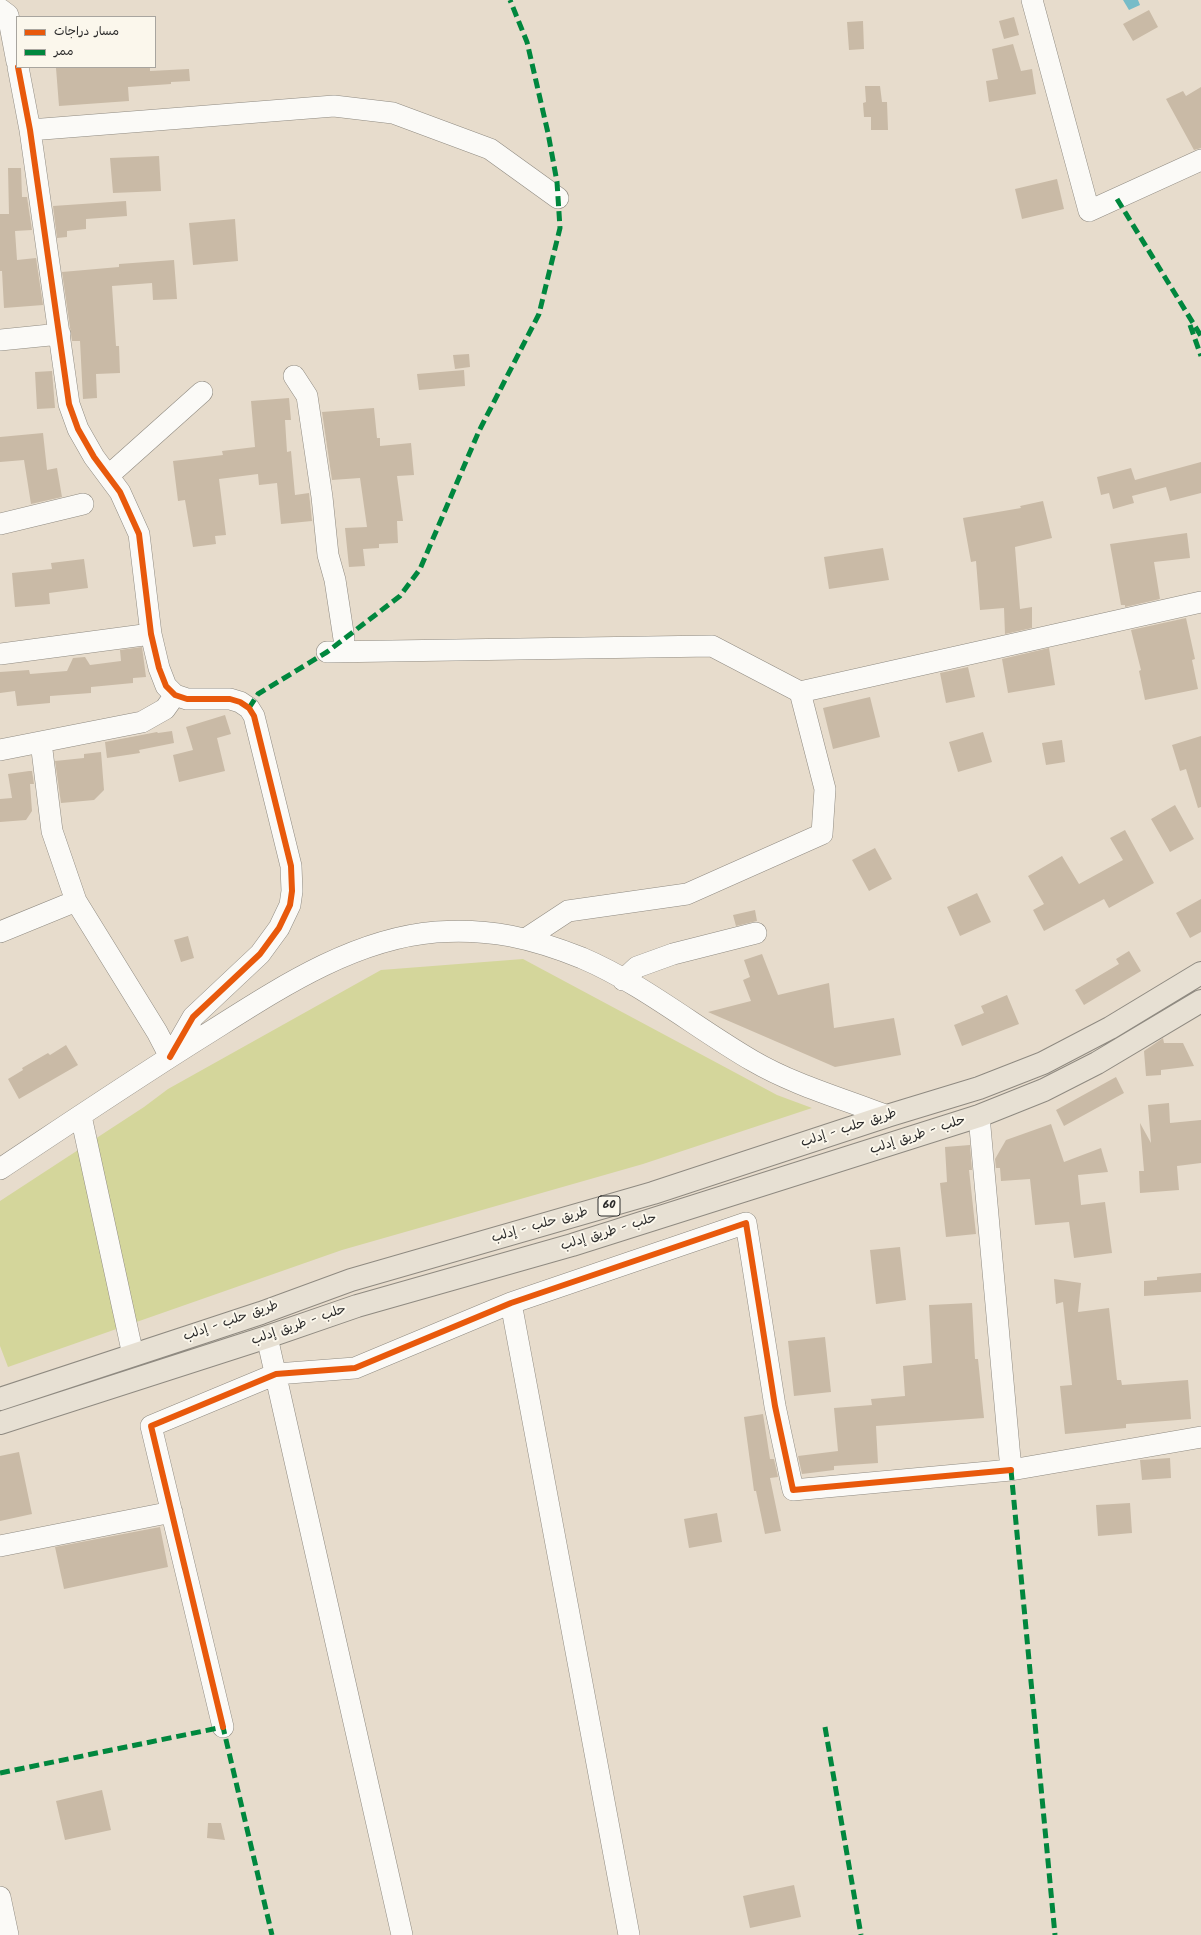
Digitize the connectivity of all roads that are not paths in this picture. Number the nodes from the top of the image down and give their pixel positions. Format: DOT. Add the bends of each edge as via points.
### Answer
graph roads {
  1 [pos="1032,0"];
  2 [pos="0,9"];
  3 [pos="16,57"];
  4 [pos="18,68"];
  5 [pos="30,130"];
  6 [pos="1201,160"];
  7 [pos="558,198"];
  8 [pos="60,334"];
  9 [pos="0,340"];
  10 [pos="294,376"];
  11 [pos="202,392"];
  12 [pos="108,476"];
  13 [pos="83,504"];
  14 [pos="0,524"];
  15 [pos="1199,608"];
  16 [pos="151,634"];
  17 [pos="344,639"];
  18 [pos="327,652"];
  19 [pos="0,654"];
  20 [pos="800,692"];
  21 [pos="176,695"];
  22 [pos="41,742"];
  23 [pos="0,750"];
  24 [pos="76,901"];
  25 [pos="0,932"];
  26 [pos="756,933"];
  27 [pos="527,938"];
  28 [pos="1201,974"];
  29 [pos="623,980"];
  30 [pos="1201,1001"];
  31 [pos="170,1057"];
  32 [pos="81,1116"];
  33 [pos="887,1116"];
  34 [pos="979,1116"];
  35 [pos="0,1169"];
  36 [pos="511,1303"];
  37 [pos="267,1337"];
  38 [pos="133,1355"];
  39 [pos="276,1374"];
  40 [pos="0,1399"];
  41 [pos="0,1423"];
  42 [pos="1201,1437"];
  43 [pos="1012,1470"];
  44 [pos="172,1512"];
  45 [pos="0,1546"];
  46 [pos="223,1727"];
  47 [pos="0,1897"];
  48 [pos="8,1935"];
  49 [pos="402,1935"];
  50 [pos="629,1935"];
  1 -- 6 [label="street" via="1089,212"];
  2 -- 3 [label="street" via="8,15"];
  4 -- 5 [label="street"];
  5 -- 7 [label="street" via="334,106 393,113 490,149"];
  5 -- 8 [label="street"];
  8 -- 9 [label="street"];
  8 -- 12 [label="street" via="69,404 78,429"];
  10 -- 17 [label="street" via="307,396 328,554 335,580"];
  11 -- 12 [label="street"];
  12 -- 16 [label="street" via="120,492 139,534"];
  13 -- 14 [label="street"];
  15 -- 20 [label="street"];
  16 -- 19 [label="street"];
  16 -- 21 [label="street" via="158,668 166,686"];
  18 -- 20 [label="street" via="712,646"];
  20 -- 27 [label="street" via="826,789 822,834 687,894 568,911"];
  21 -- 22 [label="street" via="165,709 142,722"];
  21 -- 31 [label="street" via="187,699 230,699 240,702 254,716 291,866 292,891 290,905 280,928 260,954 193,1016"];
  22 -- 23 [label="street"];
  22 -- 24 [label="street" via="52,831"];
  24 -- 25 [label="street"];
  24 -- 31 [label="street"];
  26 -- 29 [label="street" via="673,954 637,967"];
  27 -- 29 [label="street" via="584,959"];
  27 -- 31 [label="street" via="500,933 435,932 372,946 339,959 264,998"];
  28 -- 33 [label="highway, طريق حلب - إدلب / 60" via="1110,1028 1043,1063 979,1088"];
  29 -- 33 [label="street" via="757,1063 785,1077"];
  30 -- 34 [label="highway, حلب - طريق إدلب / 60" via="1098,1063 1044,1090"];
  31 -- 32 [label="street"];
  32 -- 35 [label="street"];
  32 -- 38 [label="street"];
  33 -- 38 [label="highway, طريق حلب - إدلب / 60" via="653,1193 351,1280"];
  34 -- 37 [label="highway, حلب - طريق إدلب / 60" via="572,1245 357,1306"];
  34 -- 43 [label="street"];
  36 -- 39 [label="street" via="356,1368"];
  36 -- 43 [label="street" via="746,1223 775,1406 793,1490"];
  36 -- 50 [label="street"];
  37 -- 39 [label="street"];
  37 -- 41 [label="highway, حلب - طريق إدلب / 60"];
  38 -- 40 [label="highway, طريق حلب - إدلب / 60"];
  39 -- 44 [label="street" via="151,1426"];
  39 -- 49 [label="street"];
  42 -- 43 [label="street"];
  44 -- 45 [label="street"];
  44 -- 46 [label="street"];
  47 -- 48 [label="street"];
}
